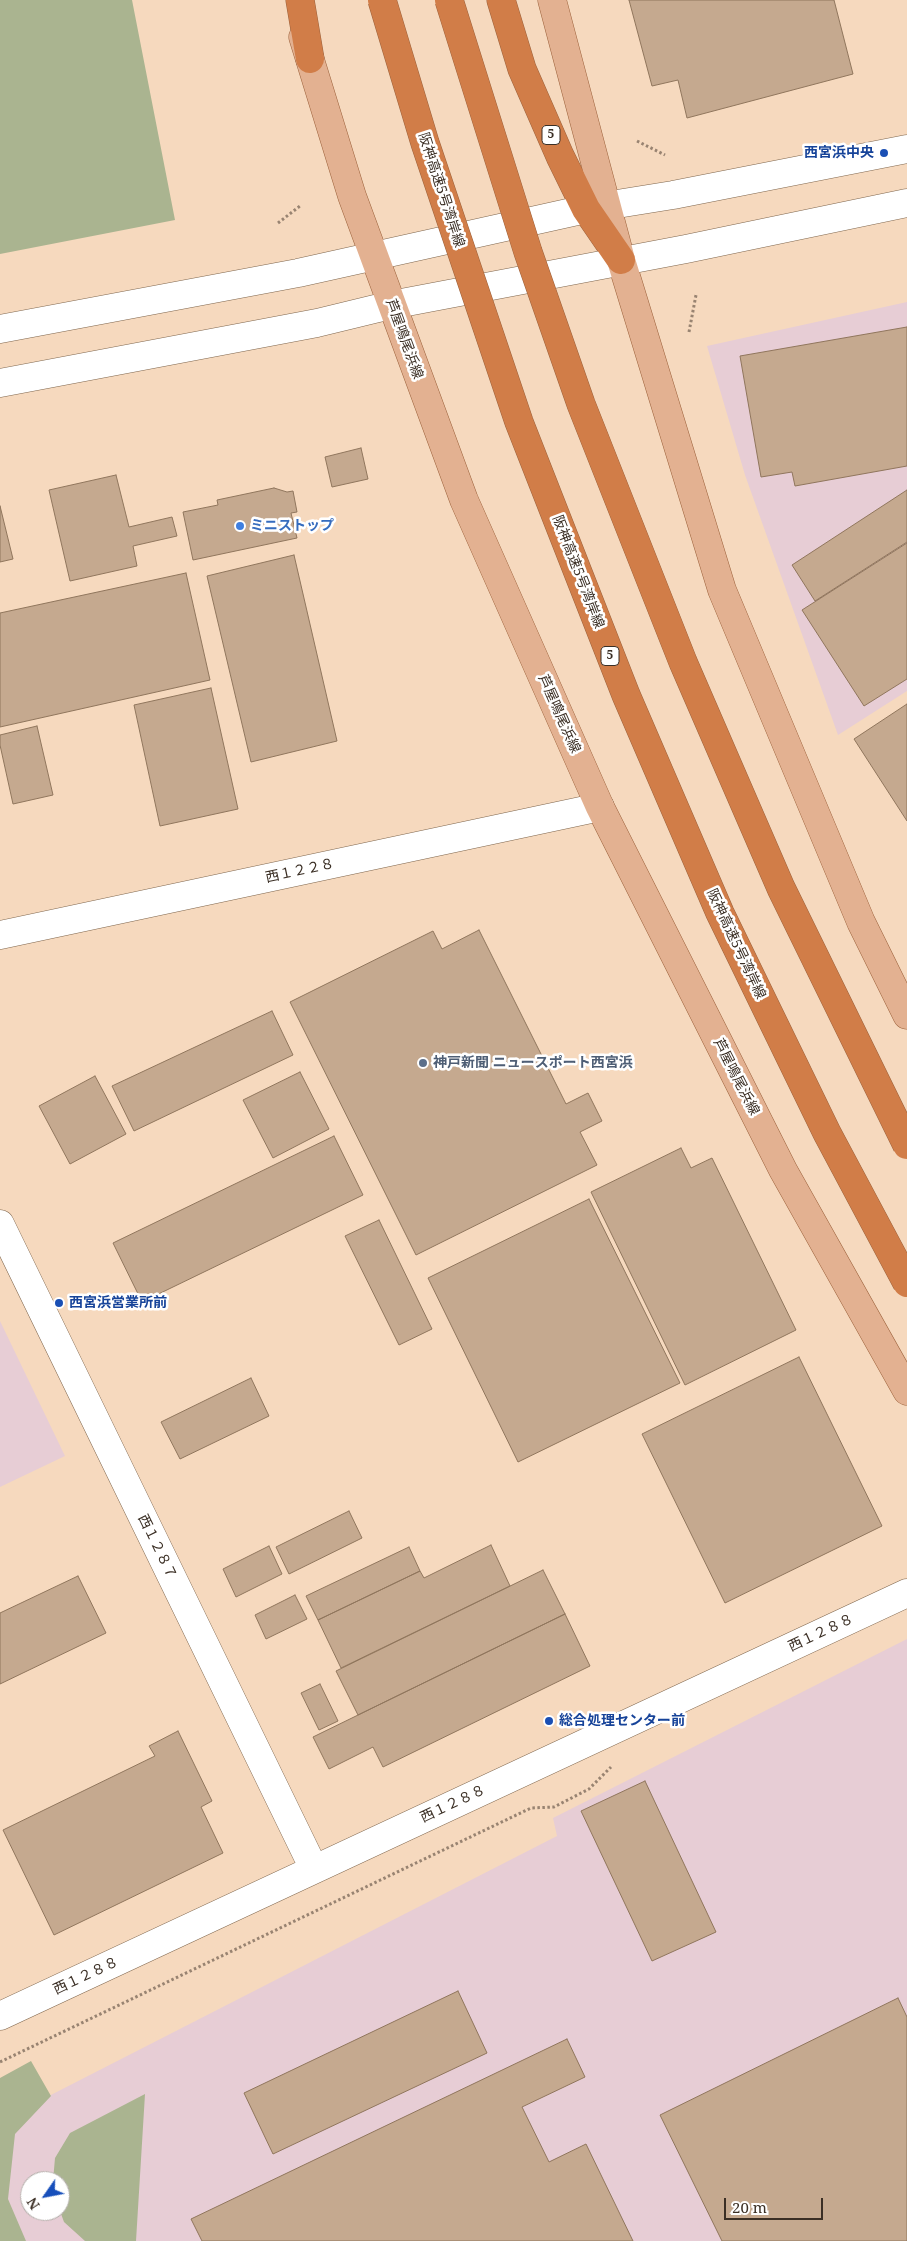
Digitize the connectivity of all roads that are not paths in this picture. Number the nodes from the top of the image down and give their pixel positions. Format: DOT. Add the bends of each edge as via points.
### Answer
graph roads {
  1 [pos="292,0"];
  2 [pos="300,0"];
  3 [pos="382,0"];
  4 [pos="449,0"];
  5 [pos="501,0"];
  6 [pos="552,0"];
  7 [pos="310,59"];
  8 [pos="907,149"];
  9 [pos="907,204"];
  10 [pos="597,208"];
  11 [pos="374,256"];
  12 [pos="622,260"];
  13 [pos="391,305"];
  14 [pos="0,329"];
  15 [pos="0,383"];
  16 [pos="600,807"];
  17 [pos="0,936"];
  18 [pos="907,1015"];
  19 [pos="907,1145"];
  20 [pos="0,1224"];
  21 [pos="907,1283"];
  22 [pos="907,1392"];
  23 [pos="907,1593"];
  24 [pos="314,1869"];
  25 [pos="0,2016"];
  1 -- 7 [label="main road, 芦屋鳴尾浜線"];
  2 -- 7 [label="highway"];
  3 -- 21 [label="highway, 阪神高速5号湾岸線 / 5, bridge" via="425,143 519,422 626,695 720,913 827,1133"];
  4 -- 19 [label="highway, bridge" via="534,270 582,404 683,662 781,888"];
  5 -- 10 [label="highway, 5" via="522,69 560,156"];
  6 -- 10 [label="main road"];
  7 -- 11 [label="main road, 芦屋鳴尾浜線"];
  8 -- 10 [label="street"];
  9 -- 12 [label="street"];
  10 -- 11 [label="street"];
  10 -- 12 [label="highway, 5"];
  11 -- 13 [label="main road, 芦屋鳴尾浜線"];
  11 -- 14 [label="street" via="298,274"];
  12 -- 13 [label="street"];
  12 -- 18 [label="main road" via="722,590 861,922"];
  13 -- 15 [label="street" via="317,323"];
  13 -- 16 [label="main road, 芦屋鳴尾浜線" via="464,500"];
  16 -- 17 [label="street, 西１２２８"];
  16 -- 22 [label="main road, 芦屋鳴尾浜線" via="783,1170"];
  20 -- 24 [label="street, 西１２８７"];
  23 -- 24 [label="street, 西１２８８"];
  24 -- 25 [label="street, 西１２８８"];
}
